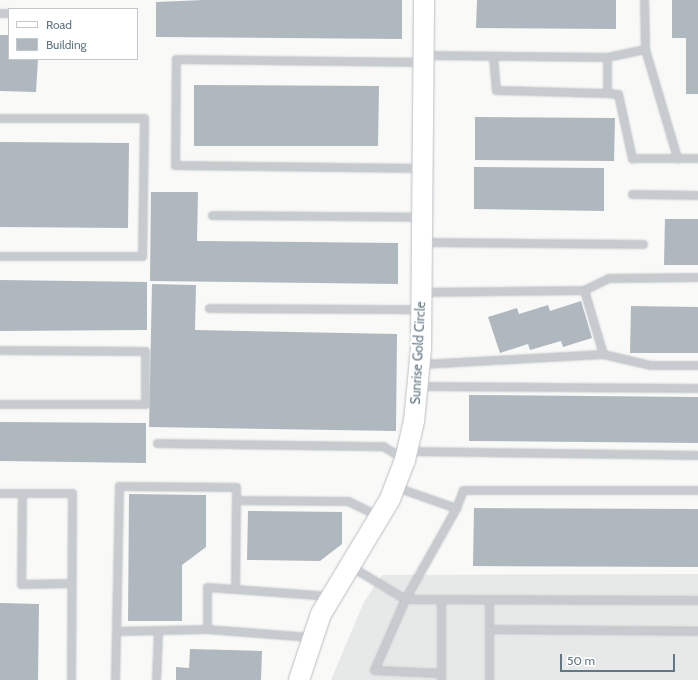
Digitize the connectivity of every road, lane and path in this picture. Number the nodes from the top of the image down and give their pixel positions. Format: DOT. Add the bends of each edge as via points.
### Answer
graph roads {
  1 [pos="424,0"];
  2 [pos="644,0"];
  3 [pos="645,49"];
  4 [pos="493,56"];
  5 [pos="607,57"];
  6 [pos="423,58"];
  7 [pos="607,93"];
  8 [pos="0,118"];
  9 [pos="677,158"];
  10 [pos="698,158"];
  11 [pos="422,168"];
  12 [pos="632,194"];
  13 [pos="698,194"];
  14 [pos="212,215"];
  15 [pos="422,218"];
  16 [pos="422,242"];
  17 [pos="643,244"];
  18 [pos="0,256"];
  19 [pos="698,277"];
  20 [pos="584,290"];
  21 [pos="421,301"];
  22 [pos="209,308"];
  23 [pos="0,350"];
  24 [pos="603,354"];
  25 [pos="420,364"];
  26 [pos="698,365"];
  27 [pos="418,386"];
  28 [pos="698,388"];
  29 [pos="0,404"];
  30 [pos="157,443"];
  31 [pos="698,455"];
  32 [pos="406,456"];
  33 [pos="396,487"];
  34 [pos="698,490"];
  35 [pos="22,493"];
  36 [pos="0,494"];
  37 [pos="236,500"];
  38 [pos="456,508"];
  39 [pos="381,517"];
  40 [pos="350,566"];
  41 [pos="71,583"];
  42 [pos="235,589"];
  43 [pos="331,597"];
  44 [pos="405,599"];
  45 [pos="441,599"];
  46 [pos="490,599"];
  47 [pos="698,600"];
  48 [pos="207,629"];
  49 [pos="489,629"];
  50 [pos="158,630"];
  51 [pos="116,631"];
  52 [pos="698,632"];
  53 [pos="312,637"];
  54 [pos="441,677"];
  55 [pos="71,680"];
  56 [pos="115,680"];
  57 [pos="156,680"];
  58 [pos="299,680"];
  59 [pos="489,680"];
  1 -- 6 [label="street, Sunrise Gold Circle"];
  2 -- 3 [label="lane"];
  3 -- 5 [label="lane"];
  3 -- 9 [label="lane"];
  4 -- 5 [label="lane"];
  4 -- 6 [label="lane"];
  4 -- 7 [label="lane" via="496,90"];
  5 -- 7 [label="lane"];
  6 -- 11 [label="street, Sunrise Gold Circle"];
  6 -- 11 [label="lane" via="176,59 175,165"];
  7 -- 9 [label="lane" via="618,94 632,158"];
  8 -- 18 [label="lane" via="144,118 142,256"];
  9 -- 10 [label="lane"];
  11 -- 15 [label="street, Sunrise Gold Circle"];
  12 -- 13 [label="lane"];
  14 -- 15 [label="lane"];
  15 -- 16 [label="street, Sunrise Gold Circle"];
  16 -- 17 [label="lane"];
  16 -- 21 [label="street, Sunrise Gold Circle"];
  19 -- 20 [label="lane" via="609,278"];
  20 -- 21 [label="lane"];
  20 -- 24 [label="lane"];
  21 -- 22 [label="lane"];
  21 -- 25 [label="street, Sunrise Gold Circle"];
  23 -- 29 [label="lane" via="145,351 145,404"];
  24 -- 25 [label="lane"];
  24 -- 26 [label="lane" via="650,365"];
  25 -- 27 [label="street, Sunrise Gold Circle"];
  27 -- 28 [label="lane"];
  27 -- 32 [label="street, Sunrise Gold Circle"];
  30 -- 32 [label="lane" via="383,446"];
  31 -- 32 [label="lane"];
  32 -- 33 [label="street, Sunrise Gold Circle"];
  33 -- 38 [label="lane"];
  33 -- 39 [label="street, Sunrise Gold Circle"];
  34 -- 38 [label="lane" via="463,490"];
  35 -- 36 [label="lane"];
  35 -- 41 [label="lane" via="72,493"];
  35 -- 41 [label="lane" via="21,584"];
  37 -- 39 [label="lane" via="348,501"];
  37 -- 42 [label="lane"];
  37 -- 51 [label="lane" via="236,487 119,486"];
  38 -- 44 [label="lane"];
  39 -- 40 [label="street, Sunrise Gold Circle"];
  40 -- 43 [label="street, Sunrise Gold Circle"];
  40 -- 44 [label="lane"];
  41 -- 55 [label="lane"];
  42 -- 43 [label="lane"];
  42 -- 48 [label="lane" via="207,587"];
  43 -- 53 [label="street, Sunrise Gold Circle"];
  44 -- 45 [label="lane"];
  44 -- 54 [label="lane" via="374,670"];
  45 -- 46 [label="lane"];
  45 -- 54 [label="lane"];
  46 -- 47 [label="lane"];
  46 -- 49 [label="lane"];
  48 -- 50 [label="lane"];
  48 -- 53 [label="lane"];
  49 -- 52 [label="lane"];
  49 -- 59 [label="lane"];
  50 -- 51 [label="lane"];
  50 -- 57 [label="lane"];
  51 -- 56 [label="lane"];
  53 -- 58 [label="street, Sunrise Gold Circle"];
}
